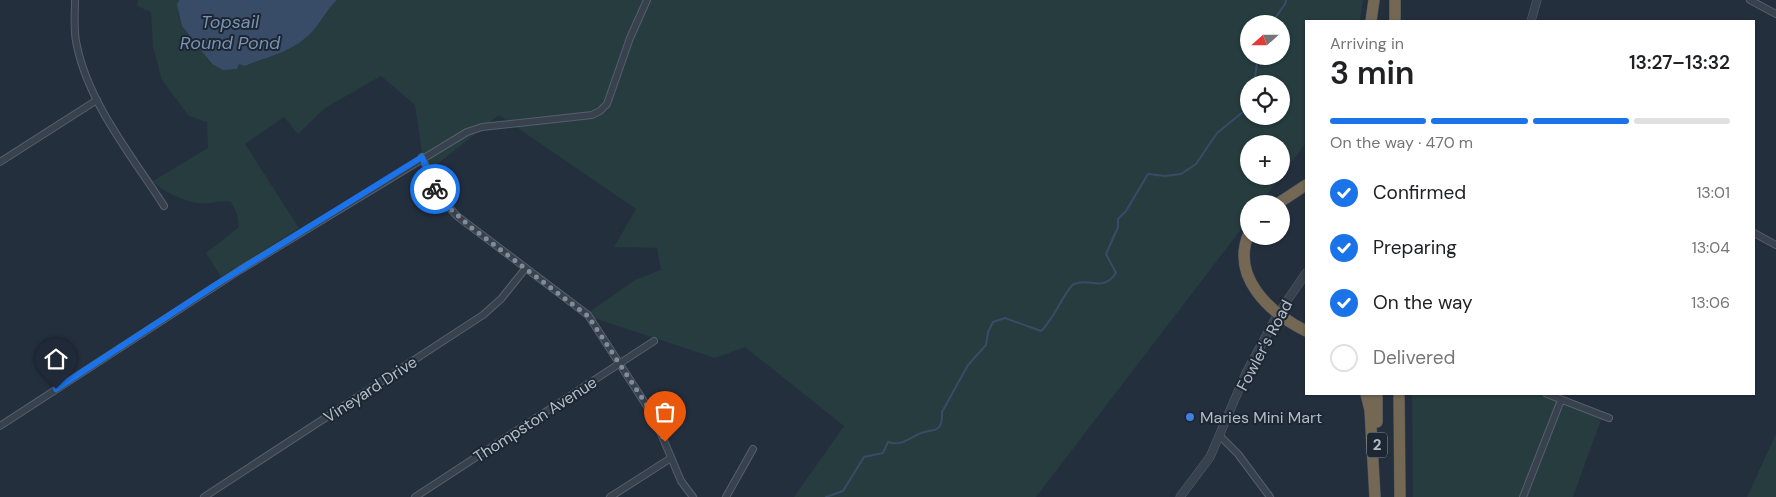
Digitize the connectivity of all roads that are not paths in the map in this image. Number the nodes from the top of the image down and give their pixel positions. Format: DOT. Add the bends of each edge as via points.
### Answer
graph roads {
  1 [pos="75,0"];
  2 [pos="647,0"];
  3 [pos="1374,0"];
  4 [pos="1378,0"];
  5 [pos="1395,0"];
  6 [pos="1537,0"];
  7 [pos="1750,0"];
  8 [pos="1776,14"];
  9 [pos="1372,20"];
  10 [pos="1378,20"];
  11 [pos="1395,20"];
  12 [pos="1531,20"];
  13 [pos="97,100"];
  14 [pos="422,157"];
  15 [pos="0,162"];
  16 [pos="1305,186"];
  17 [pos="1290,195"];
  18 [pos="164,206"];
  19 [pos="1755,234"];
  20 [pos="1246,245"];
  21 [pos="1776,245"];
  22 [pos="525,269"];
  23 [pos="1305,274"];
  24 [pos="1278,314"];
  25 [pos="1305,329"];
  26 [pos="654,341"];
  27 [pos="620,364"];
  28 [pos="1366,395"];
  29 [pos="1377,395"];
  30 [pos="1399,395"];
  31 [pos="1549,395"];
  32 [pos="1561,400"];
  33 [pos="1609,418"];
  34 [pos="0,426"];
  35 [pos="1220,436"];
  36 [pos="753,449"];
  37 [pos="672,458"];
  38 [pos="204,497"];
  39 [pos="415,497"];
  40 [pos="610,497"];
  41 [pos="693,497"];
  42 [pos="726,497"];
  43 [pos="1180,497"];
  44 [pos="1270,497"];
  45 [pos="1376,497"];
  46 [pos="1400,497"];
  47 [pos="1523,497"];
  1 -- 13 [label="street" via="76,44"];
  2 -- 14 [label="street" via="607,104 600,111 592,115 482,127"];
  3 -- 9 [label="highway"];
  4 -- 10 [label="highway"];
  5 -- 11 [label="highway"];
  6 -- 12 [label="street"];
  7 -- 8 [label="street"];
  13 -- 15 [label="street"];
  13 -- 18 [label="street"];
  14 -- 22 [label="street" via="431,183 446,205"];
  14 -- 34 [label="street"];
  16 -- 17 [label="highway"];
  19 -- 21 [label="street"];
  20 -- 24 [label="highway" via="1244,266 1257,292"];
  22 -- 27 [label="street" via="588,316"];
  22 -- 38 [label="street, Vineyard Drive" via="501,299 483,315"];
  23 -- 24 [label="street, Fowler's Road"];
  24 -- 25 [label="highway"];
  24 -- 35 [label="street, Fowler's Road" via="1246,373"];
  26 -- 27 [label="street, Thompston Avenue"];
  27 -- 37 [label="street" via="654,417"];
  27 -- 39 [label="street, Thompston Avenue"];
  28 -- 45 [label="highway"];
  29 -- 45 [label="highway, 2"];
  30 -- 46 [label="highway, 2"];
  31 -- 32 [label="street"];
  32 -- 33 [label="street"];
  32 -- 47 [label="street"];
  35 -- 43 [label="street, Fowler's Road" via="1210,457"];
  35 -- 44 [label="street" via="1238,454"];
  36 -- 42 [label="street"];
  37 -- 40 [label="street"];
  37 -- 41 [label="street" via="684,486"];
}
